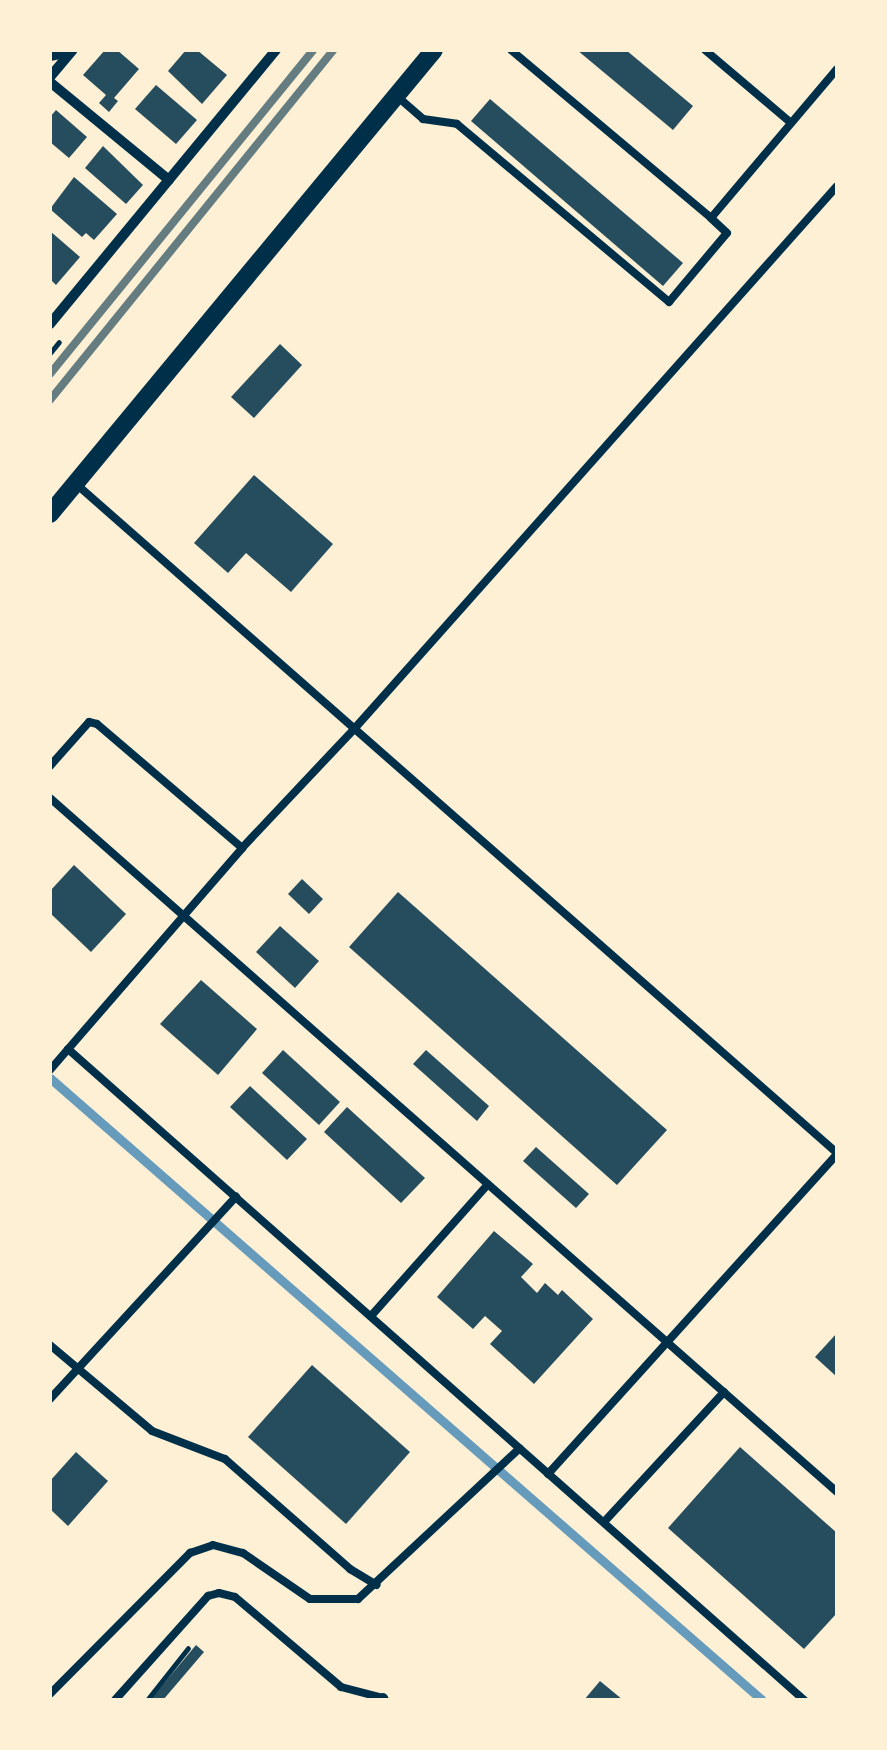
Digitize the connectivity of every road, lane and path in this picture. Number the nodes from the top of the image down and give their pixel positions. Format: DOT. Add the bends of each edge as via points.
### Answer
graph roads {
  1 [pos="276,50"];
  2 [pos="434,50"];
  3 [pos="511,50"];
  4 [pos="704,50"];
  5 [pos="72,51"];
  6 [pos="50,56"];
  7 [pos="837,69"];
  8 [pos="50,80"];
  9 [pos="396,96"];
  10 [pos="790,122"];
  11 [pos="169,180"];
  12 [pos="837,186"];
  13 [pos="711,218"];
  14 [pos="50,324"];
  15 [pos="75,483"];
  16 [pos="50,514"];
  17 [pos="355,728"];
  18 [pos="50,766"];
  19 [pos="50,798"];
  20 [pos="242,848"];
  21 [pos="184,915"];
  22 [pos="68,1049"];
  23 [pos="50,1070"];
  24 [pos="837,1154"];
  25 [pos="488,1184"];
  26 [pos="236,1197"];
  27 [pos="371,1316"];
  28 [pos="668,1342"];
  29 [pos="50,1346"];
  30 [pos="77,1368"];
  31 [pos="724,1392"];
  32 [pos="50,1400"];
  33 [pos="520,1448"];
  34 [pos="548,1474"];
  35 [pos="837,1492"];
  36 [pos="604,1522"];
  37 [pos="377,1585"];
  38 [pos="191,1644"];
  39 [pos="50,1694"];
  40 [pos="383,1699"];
  41 [pos="115,1700"];
  42 [pos="146,1700"];
  43 [pos="804,1700"];
  1 -- 11 [label="street"];
  2 -- 9 [label="street"];
  3 -- 13 [label="lane"];
  4 -- 10 [label="lane"];
  5 -- 6 [label="street"];
  5 -- 8 [label="street"];
  7 -- 10 [label="lane"];
  8 -- 11 [label="street"];
  9 -- 13 [label="lane" via="424,119 457,124 669,302 728,233"];
  9 -- 15 [label="street"];
  10 -- 13 [label="lane"];
  11 -- 14 [label="street"];
  12 -- 17 [label="lane"];
  15 -- 16 [label="street"];
  15 -- 17 [label="lane"];
  17 -- 20 [label="lane"];
  17 -- 24 [label="lane"];
  18 -- 20 [label="lane" via="89,722 98,724"];
  19 -- 21 [label="lane"];
  20 -- 21 [label="lane"];
  21 -- 22 [label="lane"];
  21 -- 25 [label="lane"];
  22 -- 23 [label="lane"];
  22 -- 26 [label="lane"];
  24 -- 28 [label="lane"];
  25 -- 27 [label="lane"];
  25 -- 28 [label="lane"];
  26 -- 27 [label="lane"];
  26 -- 30 [label="lane"];
  27 -- 33 [label="lane"];
  28 -- 31 [label="lane"];
  28 -- 34 [label="lane"];
  29 -- 30 [label="lane"];
  30 -- 32 [label="lane"];
  30 -- 37 [label="lane" via="152,1431 225,1460"];
  31 -- 35 [label="lane"];
  31 -- 36 [label="lane"];
  33 -- 34 [label="lane"];
  33 -- 37 [label="lane"];
  34 -- 36 [label="lane"];
  36 -- 43 [label="lane"];
  37 -- 39 [label="lane" via="358,1600 310,1599 243,1553 212,1545 190,1553"];
  38 -- 42 [label="path"];
  40 -- 41 [label="lane" via="341,1687 234,1596 220,1593 208,1596"];
}
